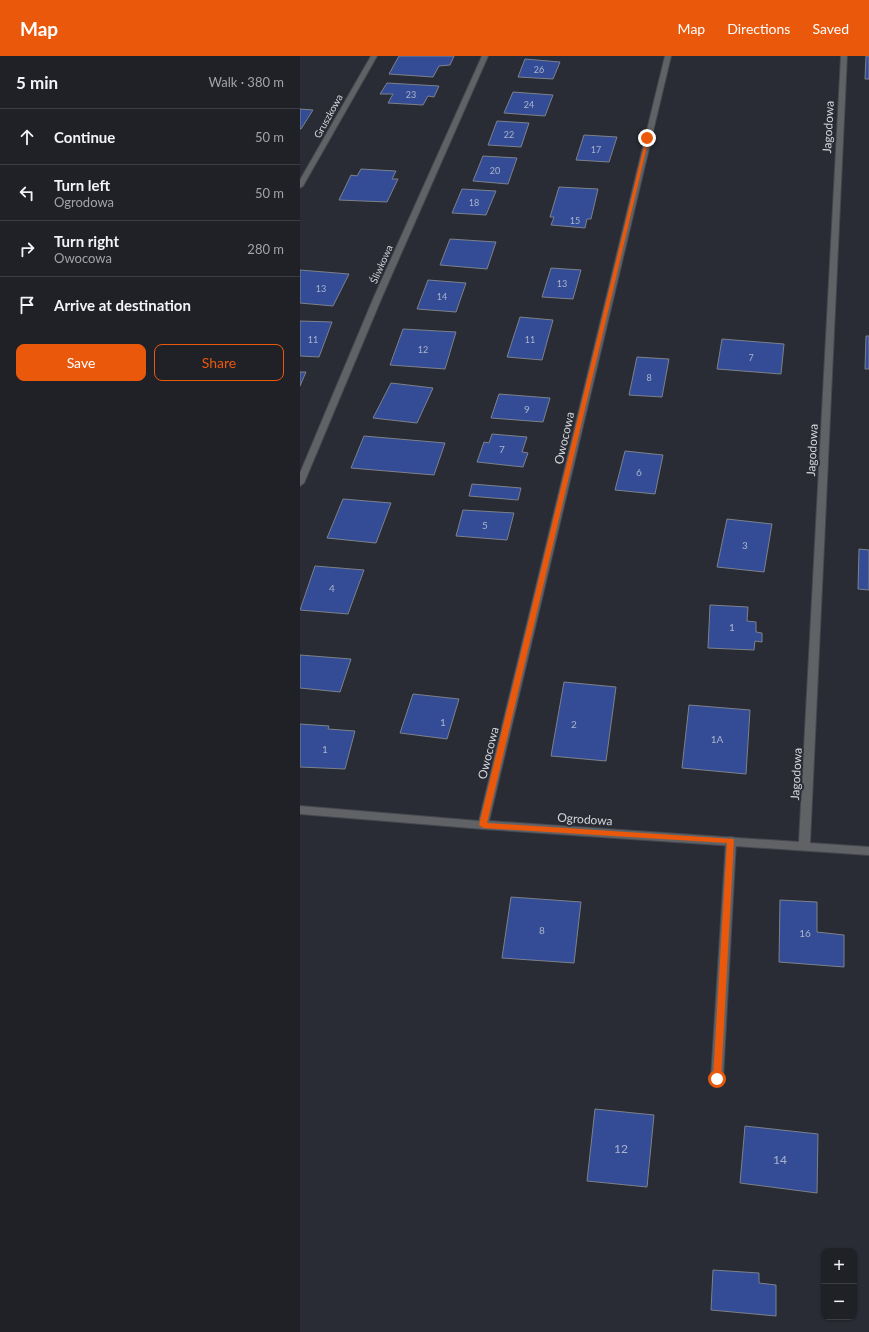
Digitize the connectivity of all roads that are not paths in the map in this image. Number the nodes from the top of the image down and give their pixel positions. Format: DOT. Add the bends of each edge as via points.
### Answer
graph roads {
  1 [pos="374,56"];
  2 [pos="486,56"];
  3 [pos="668,56"];
  4 [pos="844,56"];
  5 [pos="300,186"];
  6 [pos="300,484"];
  7 [pos="300,810"];
  8 [pos="483,825"];
  9 [pos="731,841"];
  10 [pos="804,846"];
  11 [pos="869,851"];
  12 [pos="717,1079"];
  1 -- 5 [label="street, Gruszkowa"];
  2 -- 6 [label="street, Śliwkowa" via="378,297"];
  3 -- 8 [label="street, Owocowa"];
  4 -- 10 [label="street, Jagodowa"];
  7 -- 8 [label="street, Ogrodowa"];
  8 -- 9 [label="street, Ogrodowa"];
  9 -- 10 [label="street, Ogrodowa"];
  9 -- 12 [label="street"];
  10 -- 11 [label="street, Ogrodowa"];
}
